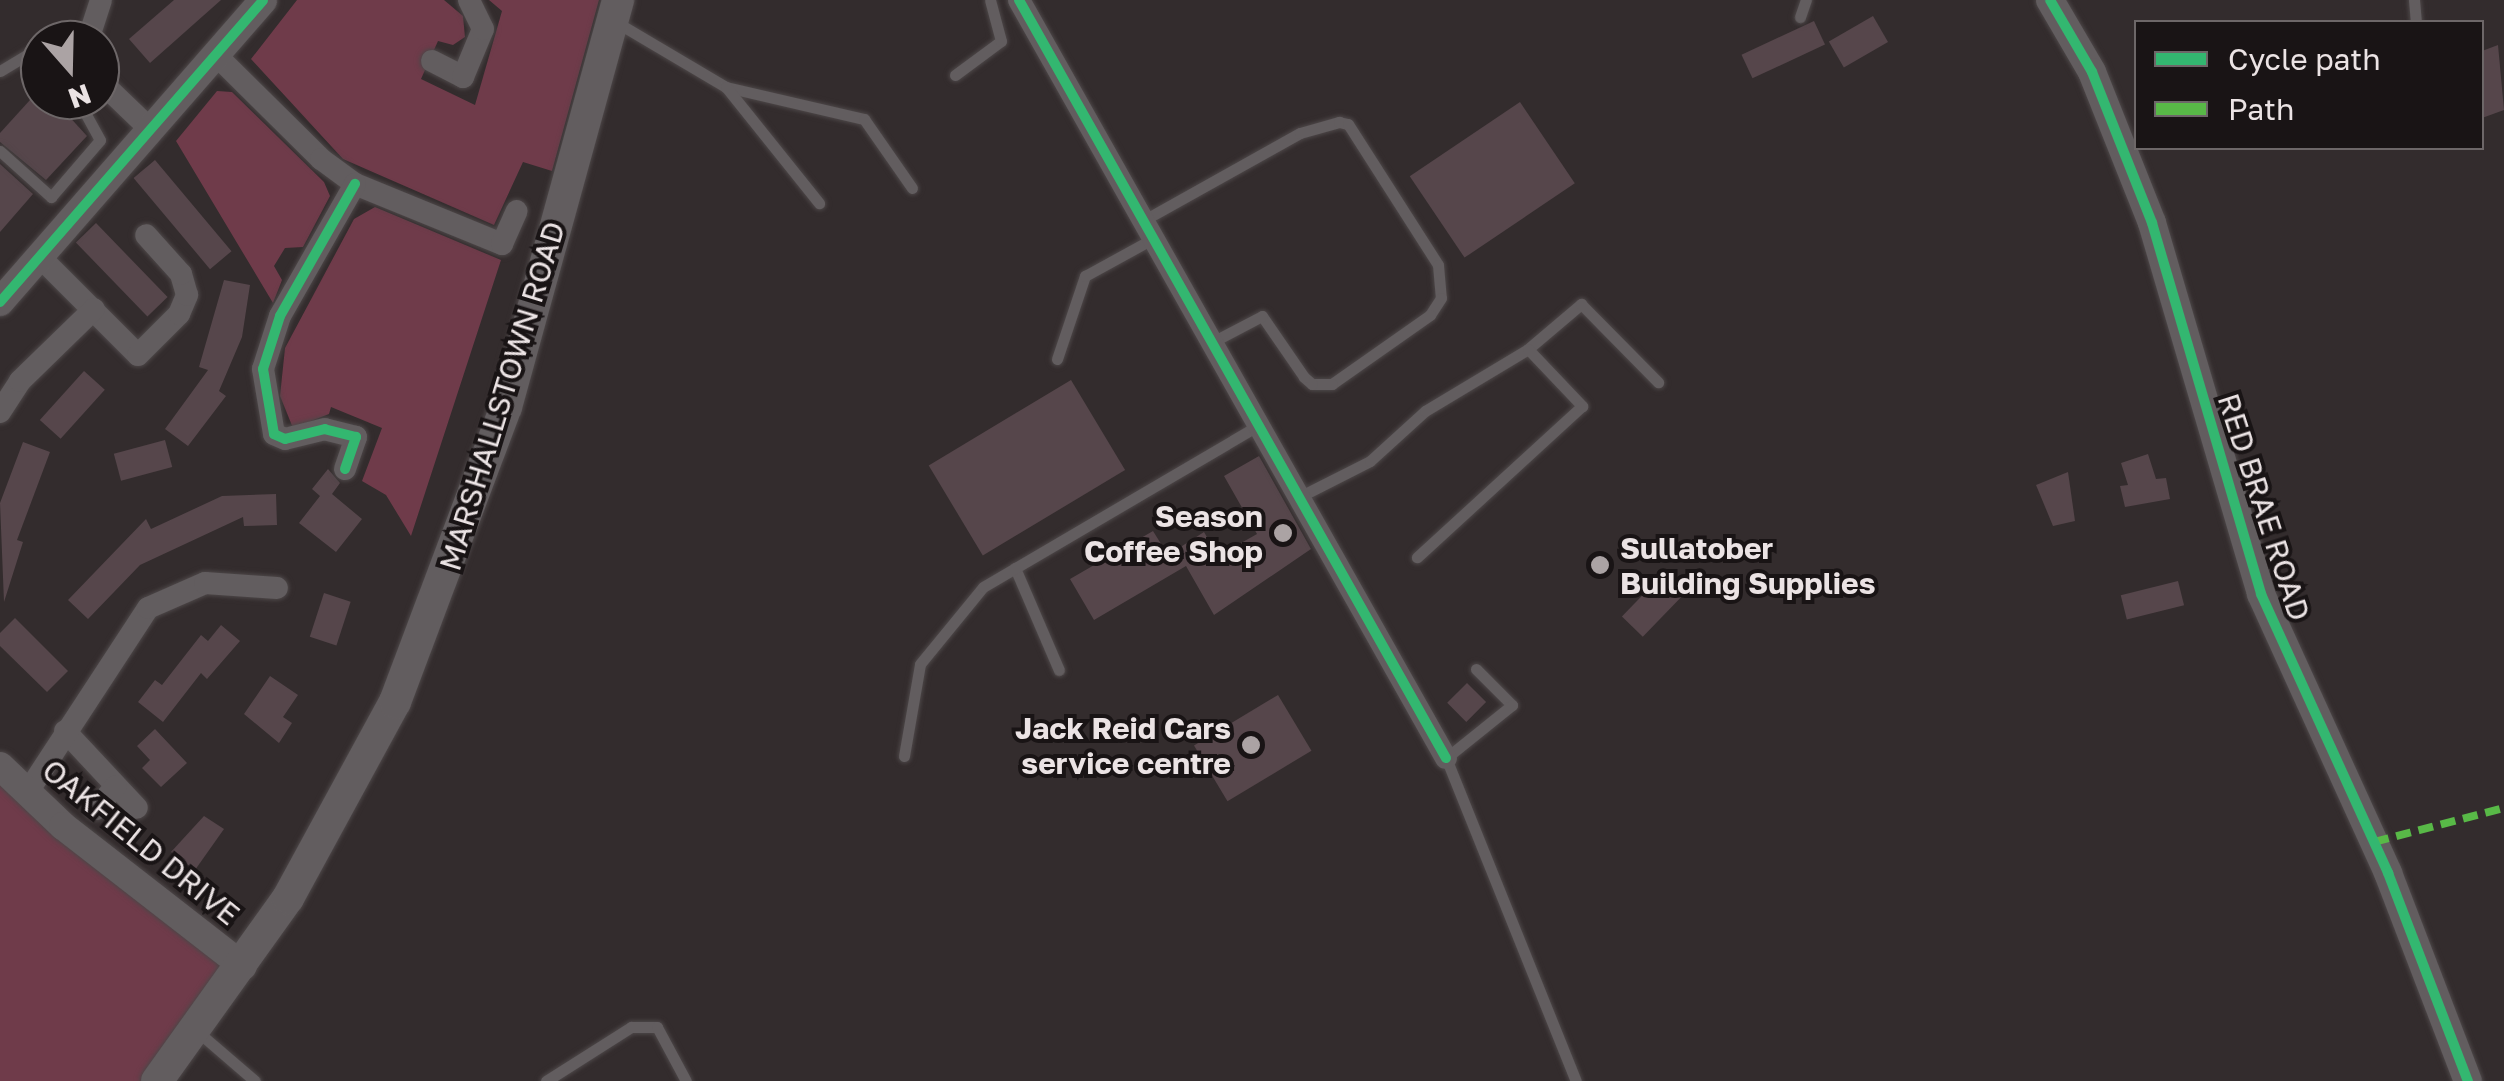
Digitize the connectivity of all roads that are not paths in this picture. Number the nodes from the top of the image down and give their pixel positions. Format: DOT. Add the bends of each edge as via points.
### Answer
graph roads {
  1 [pos="263,0"];
  2 [pos="469,0"];
  3 [pos="990,0"];
  4 [pos="1020,0"];
  5 [pos="1806,0"];
  6 [pos="2050,0"];
  7 [pos="616,10"];
  8 [pos="1800,17"];
  9 [pos="216,55"];
  10 [pos="432,61"];
  11 [pos="955,75"];
  12 [pos="726,87"];
  13 [pos="120,101"];
  14 [pos="89,120"];
  15 [pos="150,129"];
  16 [pos="2131,149"];
  17 [pos="0,151"];
  18 [pos="356,184"];
  19 [pos="912,188"];
  20 [pos="820,202"];
  21 [pos="518,211"];
  22 [pos="1151,228"];
  23 [pos="146,235"];
  24 [pos="38,255"];
  25 [pos="0,302"];
  26 [pos="94,309"];
  27 [pos="1216,340"];
  28 [pos="1528,349"];
  29 [pos="1057,359"];
  30 [pos="1658,382"];
  31 [pos="0,412"];
  32 [pos="1263,423"];
  33 [pos="345,469"];
  34 [pos="1302,495"];
  35 [pos="1417,557"];
  36 [pos="1015,568"];
  37 [pos="277,588"];
  38 [pos="1476,669"];
  39 [pos="1059,670"];
  40 [pos="65,731"];
  41 [pos="904,756"];
  42 [pos="1446,758"];
  43 [pos="0,766"];
  44 [pos="116,786"];
  45 [pos="27,793"];
  46 [pos="138,808"];
  47 [pos="96,809"];
  48 [pos="243,966"];
  49 [pos="197,1030"];
  50 [pos="158,1081"];
  51 [pos="256,1081"];
  52 [pos="546,1081"];
  53 [pos="686,1081"];
  54 [pos="1576,1081"];
  55 [pos="2468,1081"];
  1 -- 9 [label="street"];
  2 -- 10 [label="street" via="483,28 463,77"];
  3 -- 11 [label="lane" via="1001,41"];
  4 -- 22 [label="street"];
  5 -- 8 [label="lane"];
  6 -- 16 [label="street, RED BRAE ROAD"];
  7 -- 12 [label="lane"];
  7 -- 48 [label="main road, MARSHALLSTOWN ROAD" via="506,406 448,573 395,702 288,898"];
  9 -- 15 [label="street"];
  9 -- 18 [label="street" via="321,159"];
  12 -- 19 [label="lane" via="864,119"];
  12 -- 20 [label="lane"];
  13 -- 15 [label="street"];
  14 -- 17 [label="lane" via="100,140 52,197"];
  15 -- 24 [label="street"];
  16 -- 55 [label="street, RED BRAE ROAD" via="2261,594 2388,873"];
  18 -- 21 [label="street" via="502,244"];
  18 -- 33 [label="street" via="280,316 263,368 276,437 325,429 356,437"];
  22 -- 27 [label="street"];
  22 -- 27 [label="lane" via="1300,133 1339,122 1348,124 1438,265 1441,298 1430,315 1332,384 1322,387 1304,376 1262,316"];
  22 -- 29 [label="lane" via="1084,276"];
  23 -- 26 [label="street" via="186,287 182,310 138,355"];
  24 -- 25 [label="street"];
  24 -- 26 [label="street"];
  26 -- 31 [label="street" via="20,382"];
  27 -- 32 [label="street"];
  28 -- 30 [label="lane" via="1580,304"];
  28 -- 34 [label="lane" via="1425,411 1370,461"];
  28 -- 35 [label="lane" via="1582,406"];
  32 -- 34 [label="street"];
  32 -- 36 [label="lane"];
  34 -- 42 [label="street"];
  36 -- 39 [label="lane"];
  36 -- 41 [label="lane" via="983,586 920,664"];
  37 -- 40 [label="street" via="216,582 157,601 128,629"];
  38 -- 42 [label="lane" via="1512,705"];
  40 -- 44 [label="street"];
  40 -- 45 [label="street"];
  42 -- 54 [label="lane"];
  43 -- 45 [label="street, OAKFIELD DRIVE"];
  44 -- 46 [label="street"];
  44 -- 47 [label="street"];
  45 -- 48 [label="street, OAKFIELD DRIVE"];
  48 -- 49 [label="main road, MARSHALLSTOWN ROAD"];
  49 -- 50 [label="main road, MARSHALLSTOWN ROAD"];
  49 -- 51 [label="lane"];
  52 -- 53 [label="lane" via="631,1027 657,1027"];
}
